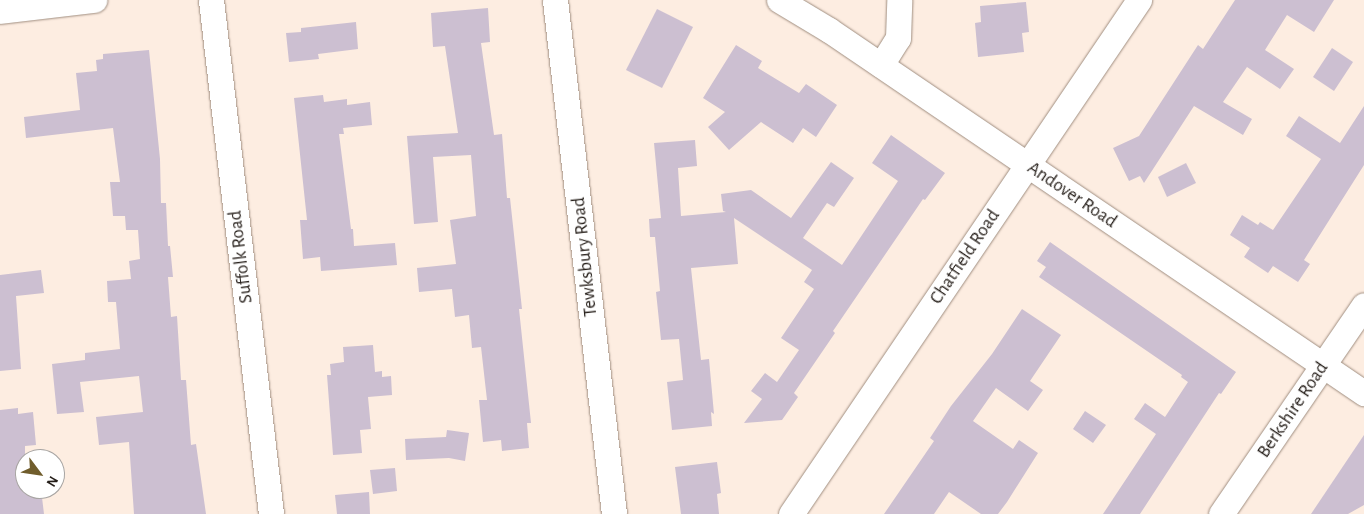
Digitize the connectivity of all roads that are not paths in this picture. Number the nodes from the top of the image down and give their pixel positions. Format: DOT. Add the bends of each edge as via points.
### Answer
graph roads {
  1 [pos="94,0"];
  2 [pos="211,0"];
  3 [pos="555,0"];
  4 [pos="779,0"];
  5 [pos="899,0"];
  6 [pos="1139,0"];
  7 [pos="0,11"];
  8 [pos="881,65"];
  9 [pos="1027,165"];
  10 [pos="1364,305"];
  11 [pos="1324,365"];
  12 [pos="1364,393"];
  13 [pos="271,514"];
  14 [pos="614,514"];
  15 [pos="791,514"];
  16 [pos="1221,514"];
  1 -- 7 [label="street"];
  2 -- 13 [label="street, Suffolk Road"];
  3 -- 14 [label="street, Tewksbury Road"];
  4 -- 8 [label="street, Andover Road"];
  5 -- 8 [label="street" via="898,38"];
  6 -- 9 [label="street, Chatfield Road"];
  8 -- 9 [label="street, Andover Road"];
  9 -- 11 [label="street, Andover Road"];
  9 -- 15 [label="street, Chatfield Road"];
  10 -- 11 [label="street, Berkshire Road"];
  11 -- 12 [label="street, Andover Road"];
  11 -- 16 [label="street, Berkshire Road"];
}
